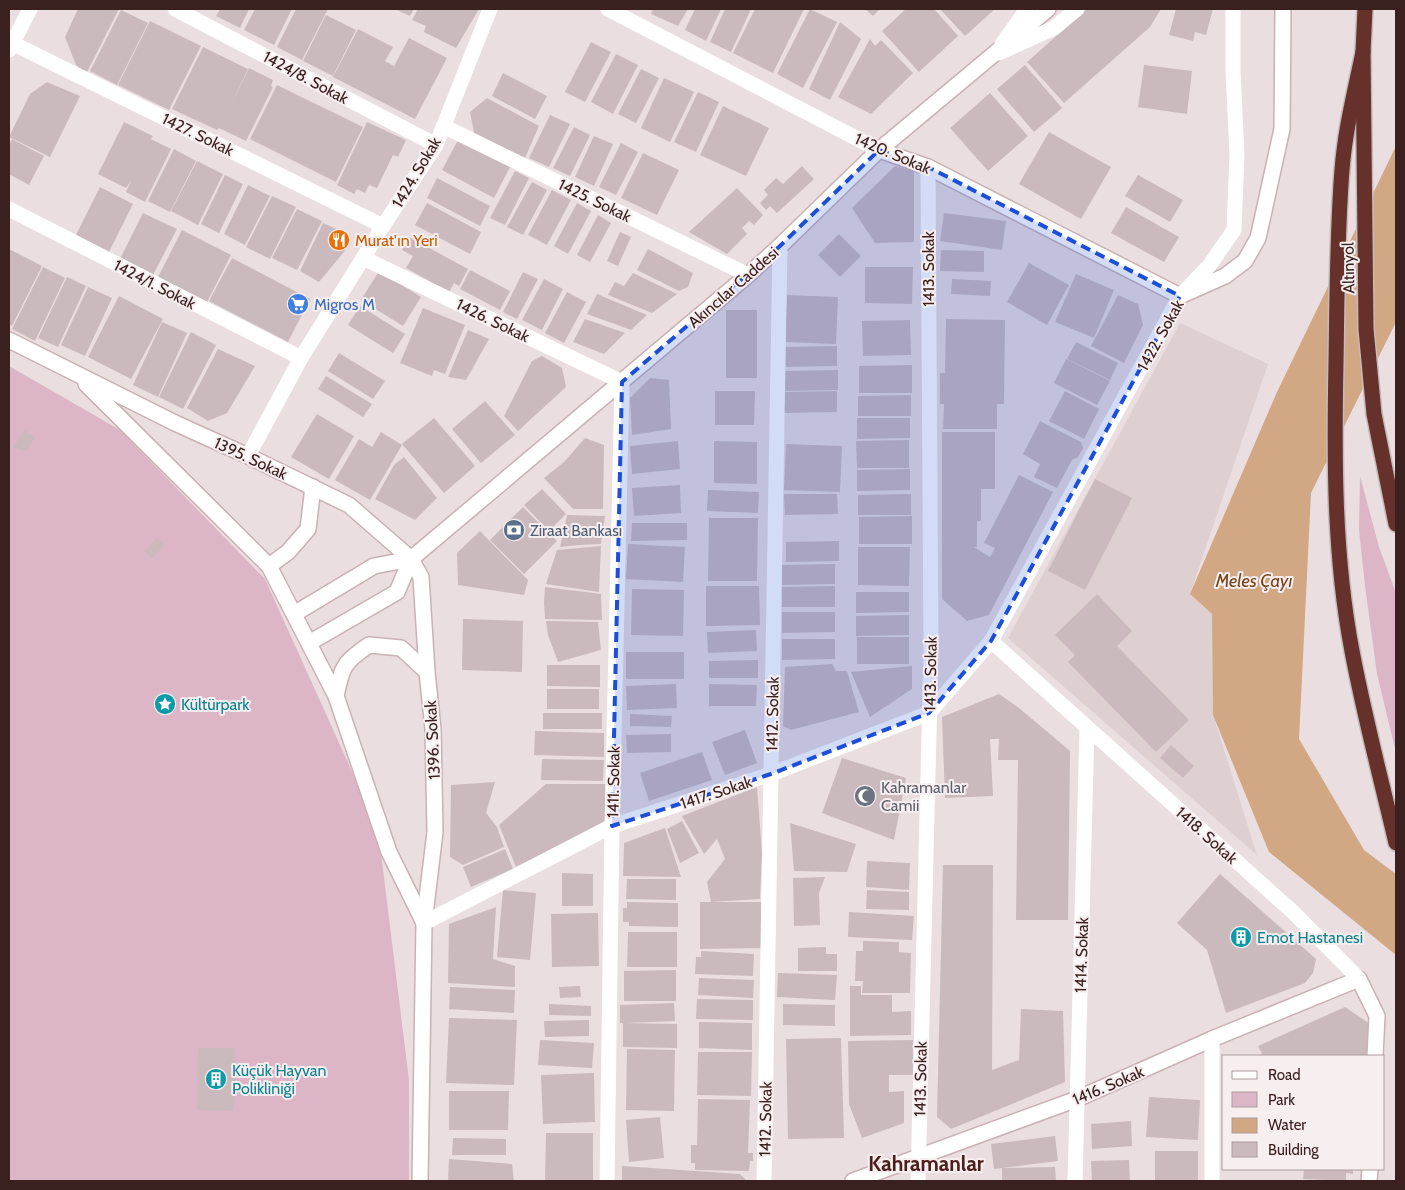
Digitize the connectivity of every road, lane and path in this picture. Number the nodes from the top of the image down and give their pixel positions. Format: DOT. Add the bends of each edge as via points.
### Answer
graph roads {
  1 [pos="30,9"];
  2 [pos="175,9"];
  3 [pos="490,9"];
  4 [pos="608,9"];
  5 [pos="1027,9"];
  6 [pos="1048,9"];
  7 [pos="1076,9"];
  8 [pos="1233,9"];
  9 [pos="1283,9"];
  10 [pos="1364,9"];
  11 [pos="10,46"];
  12 [pos="1363,52"];
  13 [pos="993,56"];
  14 [pos="443,126"];
  15 [pos="436,145"];
  16 [pos="879,150"];
  17 [pos="928,167"];
  18 [pos="9,209"];
  19 [pos="383,226"];
  20 [pos="780,246"];
  21 [pos="363,258"];
  22 [pos="748,275"];
  23 [pos="1180,296"];
  24 [pos="9,340"];
  25 [pos="301,358"];
  26 [pos="78,376"];
  27 [pos="622,382"];
  28 [pos="248,456"];
  29 [pos="313,487"];
  30 [pos="1396,523"];
  31 [pos="411,559"];
  32 [pos="269,566"];
  33 [pos="294,614"];
  34 [pos="991,641"];
  35 [pos="309,642"];
  36 [pos="427,672"];
  37 [pos="336,696"];
  38 [pos="929,713"];
  39 [pos="1087,728"];
  40 [pos="771,774"];
  41 [pos="612,826"];
  42 [pos="1396,843"];
  43 [pos="424,924"];
  44 [pos="1360,979"];
  45 [pos="1212,1039"];
  46 [pos="1375,1055"];
  47 [pos="1077,1099"];
  48 [pos="918,1158"];
  49 [pos="420,1181"];
  50 [pos="607,1181"];
  51 [pos="764,1181"];
  52 [pos="853,1181"];
  53 [pos="918,1181"];
  54 [pos="1075,1181"];
  55 [pos="1212,1181"];
  1 -- 11 [label="street"];
  2 -- 15 [label="street, 1424/8. Sokak"];
  3 -- 14 [label="street, 1424. Sokak"];
  4 -- 16 [label="street, 1420. Sokak"];
  5 -- 13 [label="street"];
  6 -- 13 [label="street, Akıncılar Caddesi"];
  7 -- 13 [label="street" via="1054,28"];
  8 -- 23 [label="street, 1422. Sokak" via="1237,155 1234,230 1209,266"];
  9 -- 23 [label="street" via="1282,128 1258,238 1245,261 1225,276"];
  10 -- 12 [label="highway, Altınyol"];
  11 -- 19 [label="street, 1427. Sokak"];
  12 -- 30 [label="highway, Altınyol" via="1366,329 1374,414"];
  12 -- 42 [label="highway" via="1342,169 1335,434 1338,536 1352,650"];
  13 -- 16 [label="street, Akıncılar Caddesi"];
  14 -- 15 [label="street, 1424. Sokak"];
  14 -- 22 [label="street, 1425. Sokak"];
  15 -- 19 [label="street, 1424. Sokak"];
  16 -- 17 [label="street, 1420. Sokak"];
  16 -- 20 [label="street, Akıncılar Caddesi"];
  17 -- 23 [label="street, 1420. Sokak"];
  17 -- 38 [label="street, 1413. Sokak"];
  18 -- 25 [label="street, 1424/1. Sokak"];
  19 -- 21 [label="street, 1424. Sokak"];
  20 -- 22 [label="street, Akıncılar Caddesi"];
  20 -- 40 [label="street, 1412. Sokak"];
  21 -- 25 [label="street, 1424. Sokak"];
  21 -- 27 [label="street, 1426. Sokak"];
  22 -- 27 [label="street, Akıncılar Caddesi"];
  23 -- 34 [label="street, 1422. Sokak"];
  24 -- 26 [label="street, 1395. Sokak"];
  25 -- 28 [label="street, 1424. Sokak"];
  26 -- 28 [label="street, 1395. Sokak"];
  26 -- 32 [label="street, 1395. Sokak"];
  27 -- 31 [label="street, Akıncılar Caddesi"];
  27 -- 41 [label="street, 1411. Sokak"];
  28 -- 29 [label="street, 1395. Sokak"];
  29 -- 31 [label="street, 1395. Sokak" via="348,505"];
  29 -- 32 [label="street" via="308,528 288,552"];
  31 -- 33 [label="street" via="374,566"];
  31 -- 35 [label="street" via="397,592"];
  31 -- 36 [label="street, 1396. Sokak" via="421,578"];
  32 -- 33 [label="street, 1395. Sokak"];
  33 -- 35 [label="street, 1395. Sokak"];
  34 -- 38 [label="street, 1417. Sokak"];
  34 -- 39 [label="street, 1418. Sokak"];
  35 -- 37 [label="street, 1396. Sokak"];
  36 -- 37 [label="street" via="401,648 369,645 352,657 341,672"];
  36 -- 43 [label="street, 1396. Sokak" via="433,729 435,832"];
  37 -- 43 [label="street, 1396. Sokak" via="389,852"];
  38 -- 40 [label="street, 1417. Sokak"];
  38 -- 48 [label="street, 1413. Sokak"];
  39 -- 44 [label="street, 1418. Sokak" via="1294,913"];
  39 -- 47 [label="street, 1414. Sokak"];
  40 -- 41 [label="street, 1417. Sokak"];
  40 -- 51 [label="street, 1412. Sokak"];
  41 -- 43 [label="street, 1417. Sokak"];
  41 -- 50 [label="street, 1411. Sokak"];
  43 -- 49 [label="street, 1396. Sokak"];
  44 -- 45 [label="street, 1416. Sokak"];
  44 -- 46 [label="street, 1418. Sokak" via="1377,1016"];
  45 -- 47 [label="street, 1416. Sokak"];
  45 -- 55 [label="street"];
  47 -- 48 [label="street, 1416. Sokak"];
  47 -- 54 [label="street, 1414. Sokak"];
  48 -- 52 [label="street, 1416. Sokak"];
  48 -- 53 [label="street, 1413. Sokak"];
}
